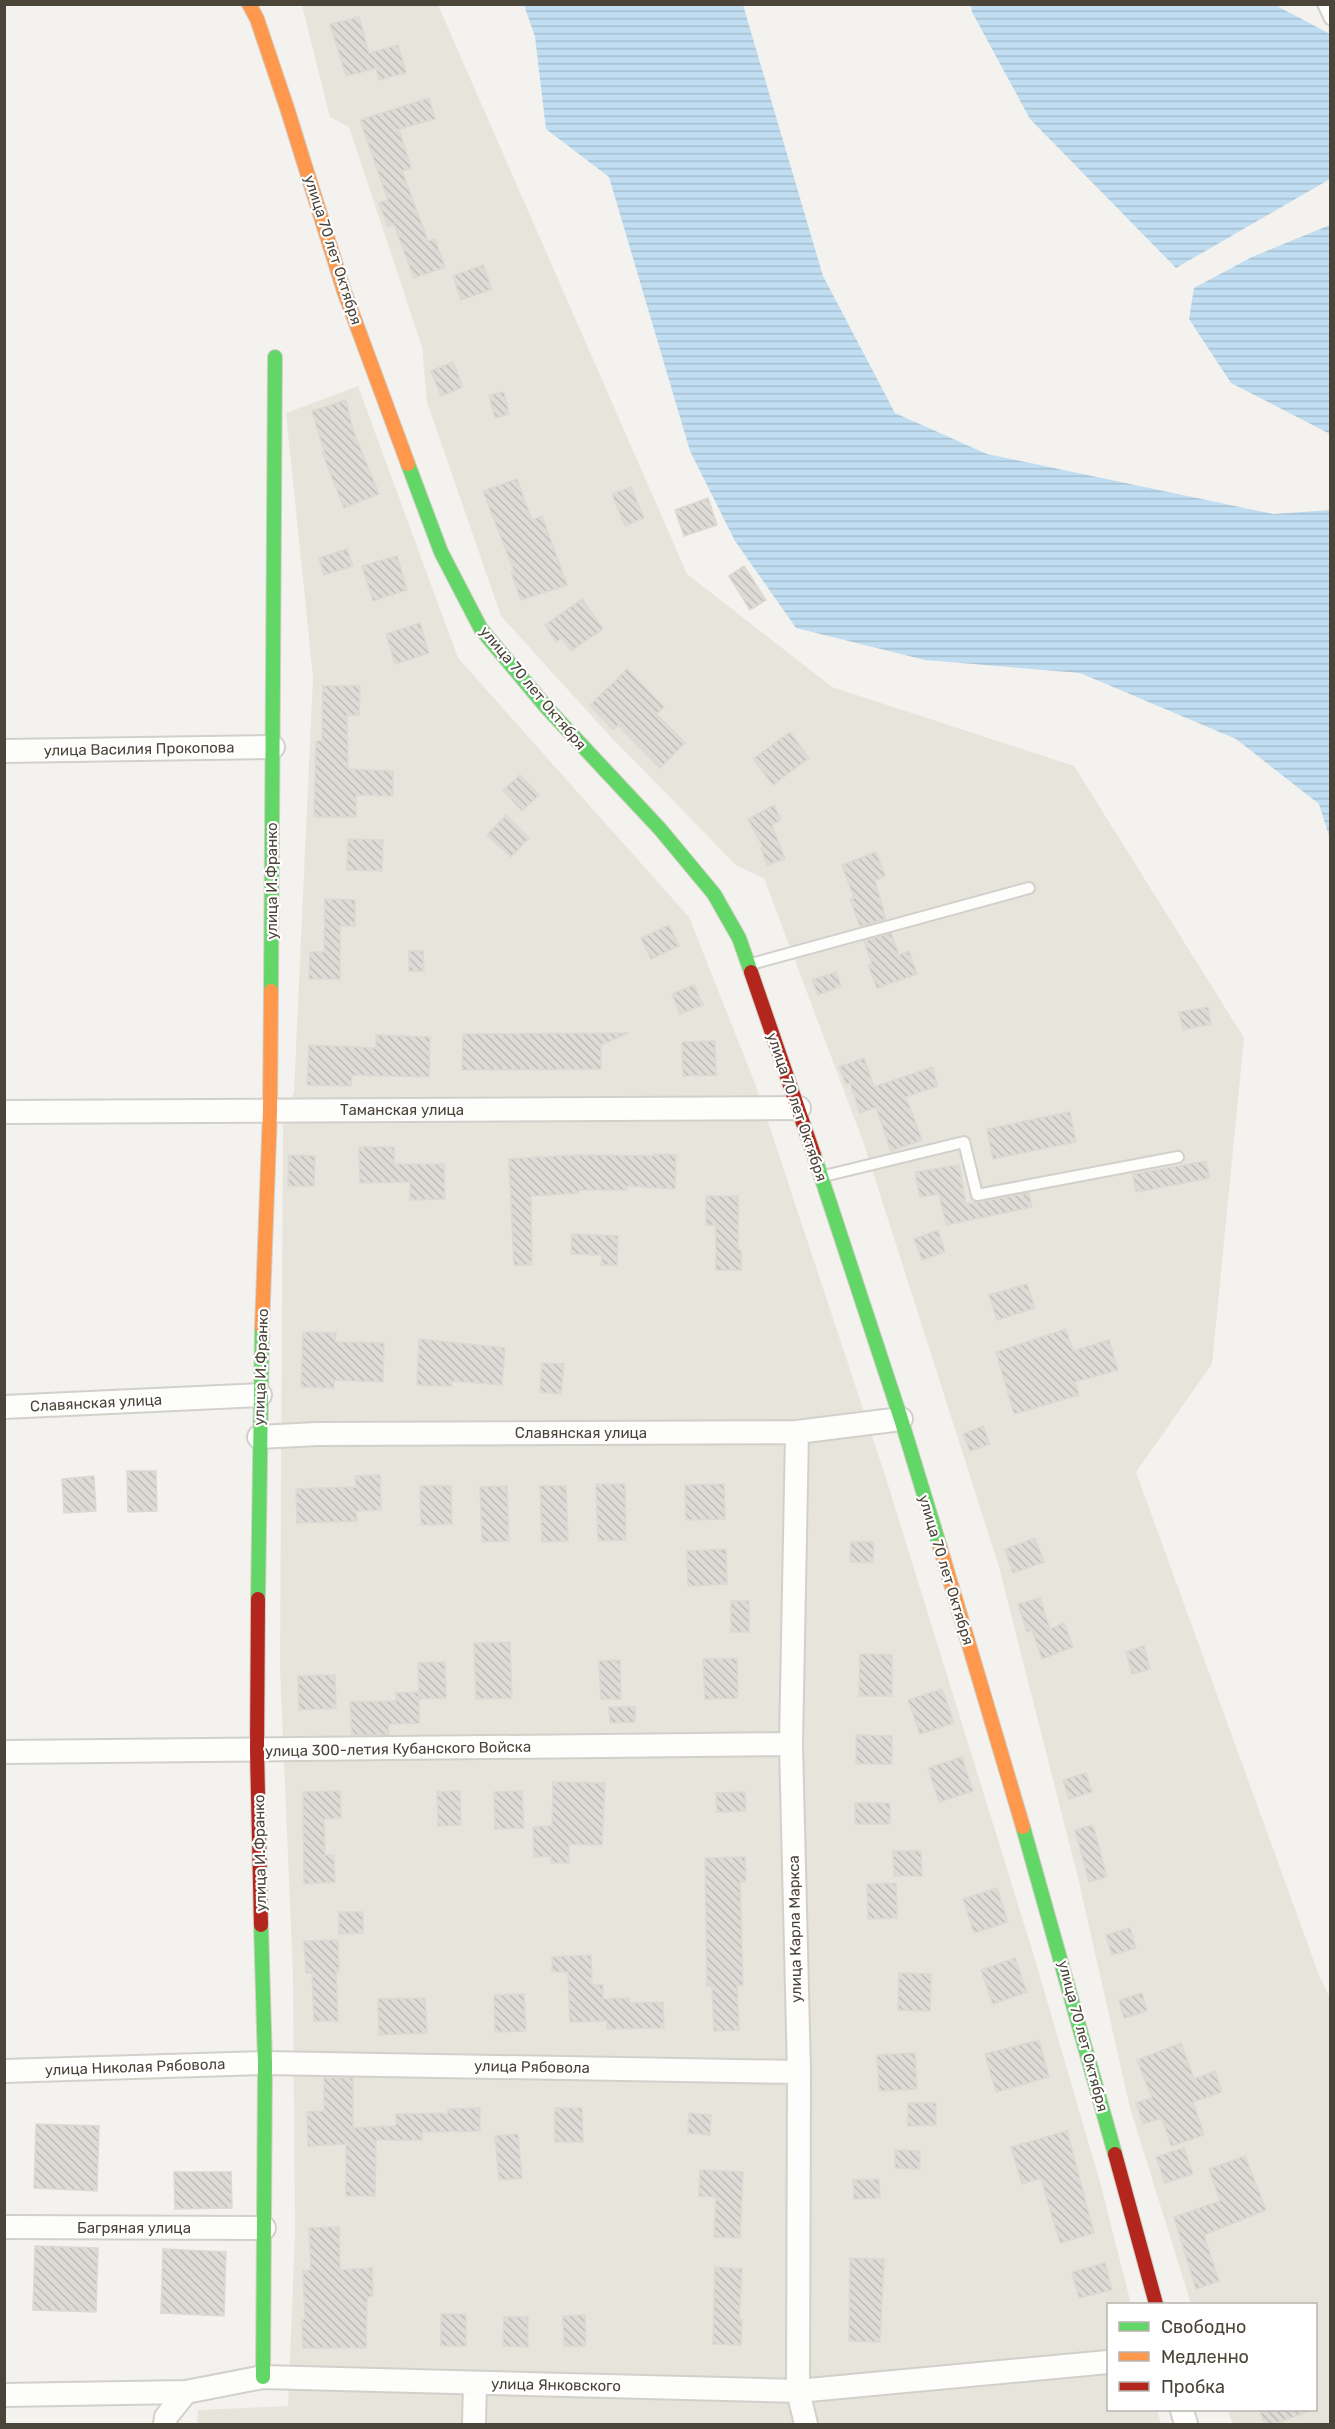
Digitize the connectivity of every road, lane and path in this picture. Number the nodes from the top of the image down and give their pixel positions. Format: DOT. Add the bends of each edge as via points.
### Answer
graph roads {
  1 [pos="249,4"];
  2 [pos="1323,4"];
  3 [pos="1330,19"];
  4 [pos="275,357"];
  5 [pos="273,747"];
  6 [pos="4,751"];
  7 [pos="1029,888"];
  8 [pos="748,965"];
  9 [pos="799,1108"];
  10 [pos="270,1111"];
  11 [pos="4,1112"];
  12 [pos="1178,1157"];
  13 [pos="821,1177"];
  14 [pos="260,1395"];
  15 [pos="4,1407"];
  16 [pos="901,1419"];
  17 [pos="797,1432"];
  18 [pos="259,1437"];
  19 [pos="791,1744"];
  20 [pos="257,1751"];
  21 [pos="4,1752"];
  22 [pos="265,2063"];
  23 [pos="4,2071"];
  24 [pos="799,2072"];
  25 [pos="4,2228"];
  26 [pos="264,2228"];
  27 [pos="1156,2303"];
  28 [pos="1107,2362"];
  29 [pos="263,2377"];
  30 [pos="475,2384"];
  31 [pos="798,2391"];
  32 [pos="186,2392"];
  33 [pos="4,2395"];
  34 [pos="165,2424"];
  35 [pos="474,2424"];
  36 [pos="806,2424"];
  1 -- 8 [label="street, улица 70 лет Октября" via="287,108 344,291 446,562 481,629 714,894"];
  2 -- 3 [label="lane"];
  4 -- 5 [label="street, улица И.Франко"];
  5 -- 6 [label="street, улица Василия Прокопова"];
  5 -- 10 [label="street, улица И.Франко"];
  7 -- 8 [label="lane"];
  8 -- 9 [label="street, улица 70 лет Октября"];
  9 -- 10 [label="street, Таманская улица"];
  9 -- 13 [label="street, улица 70 лет Октября"];
  10 -- 11 [label="street, Таманская улица"];
  10 -- 14 [label="street, улица И.Франко"];
  12 -- 13 [label="lane" via="976,1195 964,1142"];
  13 -- 16 [label="street, улица 70 лет Октября"];
  14 -- 15 [label="street, Славянская улица"];
  14 -- 18 [label="street, улица И.Франко"];
  16 -- 17 [label="street, Славянская улица"];
  16 -- 27 [label="street, улица 70 лет Октября" via="1051,1919"];
  17 -- 18 [label="street, Славянская улица"];
  17 -- 19 [label="street, улица Карла Маркса"];
  18 -- 20 [label="street, улица И.Франко"];
  19 -- 20 [label="street, улица 300-летия Кубанского Войска"];
  19 -- 24 [label="street, улица Карла Маркса"];
  20 -- 21 [label="street, улица 300-летия Кубанского Войска"];
  20 -- 22 [label="street, улица И.Франко"];
  22 -- 23 [label="street, улица Николая Рябовола"];
  22 -- 24 [label="street, улица Рябовола"];
  22 -- 26 [label="street, улица И.Франко"];
  24 -- 31 [label="street, улица Карла Маркса"];
  25 -- 26 [label="street, Багряная улица"];
  26 -- 29 [label="street, улица И.Франко"];
  28 -- 31 [label="street, улица Янковского"];
  29 -- 30 [label="street, улица Янковского"];
  29 -- 32 [label="street, улица Янковского"];
  30 -- 31 [label="street, улица Янковского"];
  30 -- 35 [label="street"];
  31 -- 36 [label="street, улица Карла Маркса"];
  32 -- 33 [label="street, улица Янковского"];
  32 -- 34 [label="street" via="166,2416"];
}
